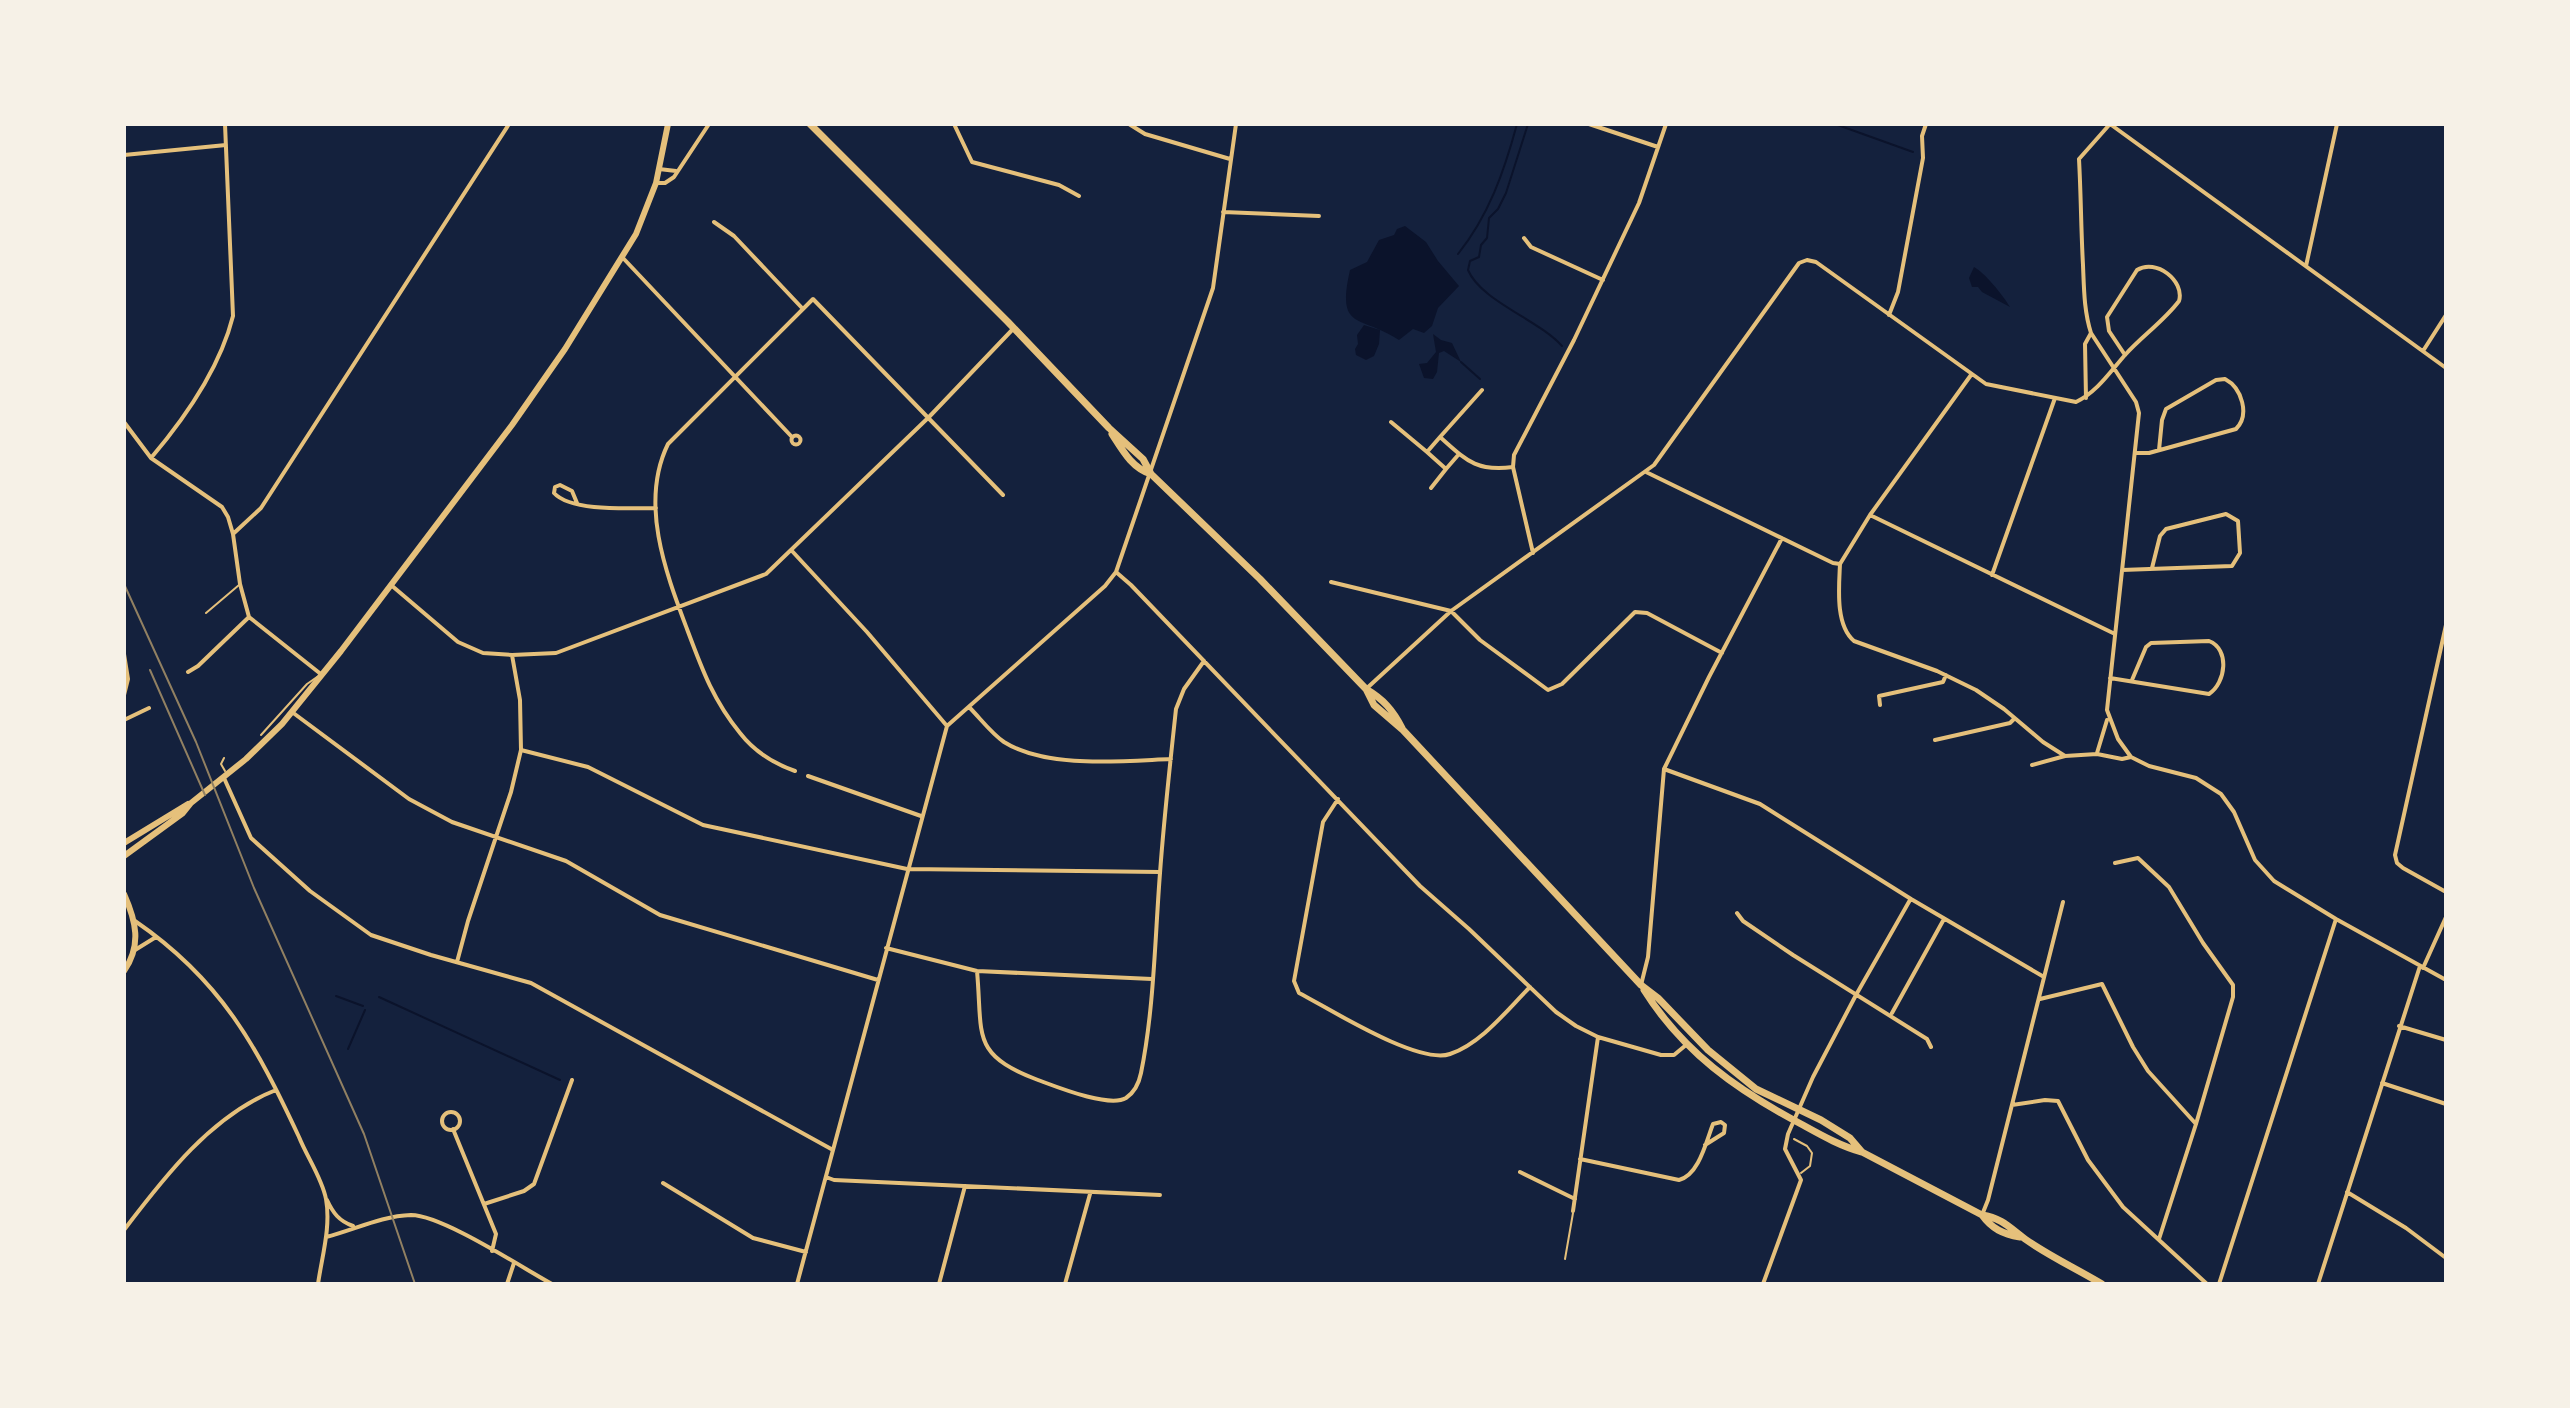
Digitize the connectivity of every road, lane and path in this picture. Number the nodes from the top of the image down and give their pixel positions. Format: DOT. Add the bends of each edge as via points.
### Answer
graph roads {
  1 [pos="225,124"];
  2 [pos="509,124"];
  3 [pos="668,124"];
  4 [pos="709,124"];
  5 [pos="810,124"];
  6 [pos="954,124"];
  7 [pos="1129,124"];
  8 [pos="1236,124"];
  9 [pos="1589,124"];
  10 [pos="1666,124"];
  11 [pos="1926,124"];
  12 [pos="2110,124"];
  13 [pos="2337,124"];
  14 [pos="226,145"];
  15 [pos="1658,147"];
  16 [pos="2079,150"];
  17 [pos="124,155"];
  18 [pos="1230,159"];
  19 [pos="2079,159"];
  20 [pos="681,167"];
  21 [pos="659,169"];
  22 [pos="656,183"];
  23 [pos="1079,196"];
  24 [pos="1223,212"];
  25 [pos="1319,216"];
  26 [pos="714,222"];
  27 [pos="1524,238"];
  28 [pos="623,258"];
  29 [pos="2306,266"];
  30 [pos="1603,280"];
  31 [pos="803,309"];
  32 [pos="1889,315"];
  33 [pos="2446,315"];
  34 [pos="1014,328"];
  35 [pos="2091,333"];
  36 [pos="2423,351"];
  37 [pos="2125,355"];
  38 [pos="2114,368"];
  39 [pos="2446,368"];
  40 [pos="1972,375"];
  41 [pos="736,376"];
  42 [pos="1482,390"];
  43 [pos="2055,398"];
  44 [pos="2086,398"];
  45 [pos="929,417"];
  46 [pos="124,422"];
  47 [pos="1391,422"];
  48 [pos="792,437"];
  49 [pos="1440,437"];
  50 [pos="2159,450"];
  51 [pos="1427,452"];
  52 [pos="2135,453"];
  53 [pos="1459,454"];
  54 [pos="151,458"];
  55 [pos="1513,467"];
  56 [pos="1446,469"];
  57 [pos="1646,472"];
  58 [pos="1151,474"];
  59 [pos="1431,488"];
  60 [pos="1003,495"];
  61 [pos="577,503"];
  62 [pos="656,508"];
  63 [pos="1870,515"];
  64 [pos="233,534"];
  65 [pos="1782,538"];
  66 [pos="792,551"];
  67 [pos="1533,553"];
  68 [pos="1840,564"];
  69 [pos="2152,568"];
  70 [pos="2122,570"];
  71 [pos="1116,572"];
  72 [pos="1992,575"];
  73 [pos="1331,582"];
  74 [pos="240,584"];
  75 [pos="391,585"];
  76 [pos="679,607"];
  77 [pos="1451,611"];
  78 [pos="206,613"];
  79 [pos="249,617"];
  80 [pos="2446,625"];
  81 [pos="2115,634"];
  82 [pos="1722,653"];
  83 [pos="124,654"];
  84 [pos="512,655"];
  85 [pos="1204,661"];
  86 [pos="188,672"];
  87 [pos="322,675"];
  88 [pos="1946,675"];
  89 [pos="2110,678"];
  90 [pos="2132,680"];
  91 [pos="1366,689"];
  92 [pos="124,695"];
  93 [pos="1880,705"];
  94 [pos="969,707"];
  95 [pos="149,708"];
  96 [pos="292,712"];
  97 [pos="2108,717"];
  98 [pos="2014,719"];
  99 [pos="124,720"];
  100 [pos="947,726"];
  101 [pos="261,735"];
  102 [pos="1935,740"];
  103 [pos="521,750"];
  104 [pos="2097,754"];
  105 [pos="2065,756"];
  106 [pos="2131,757"];
  107 [pos="224,758"];
  108 [pos="1171,759"];
  109 [pos="2032,765"];
  110 [pos="1664,769"];
  111 [pos="795,771"];
  112 [pos="226,776"];
  113 [pos="808,776"];
  114 [pos="1338,799"];
  115 [pos="191,803"];
  116 [pos="921,816"];
  117 [pos="496,838"];
  118 [pos="124,843"];
  119 [pos="124,856"];
  120 [pos="2115,863"];
  121 [pos="907,869"];
  122 [pos="1160,872"];
  123 [pos="2446,892"];
  124 [pos="124,894"];
  125 [pos="1911,899"];
  126 [pos="2063,902"];
  127 [pos="126,906"];
  128 [pos="1737,913"];
  129 [pos="2446,917"];
  130 [pos="1944,919"];
  131 [pos="2336,919"];
  132 [pos="135,921"];
  133 [pos="156,937"];
  134 [pos="886,948"];
  135 [pos="134,951"];
  136 [pos="457,962"];
  137 [pos="2421,967"];
  138 [pos="124,971"];
  139 [pos="977,971"];
  140 [pos="2044,977"];
  141 [pos="1152,979"];
  142 [pos="878,980"];
  143 [pos="2446,980"];
  144 [pos="1641,985"];
  145 [pos="1530,987"];
  146 [pos="1856,995"];
  147 [pos="2039,999"];
  148 [pos="1892,1013"];
  149 [pos="2399,1026"];
  150 [pos="1598,1037"];
  151 [pos="1696,1038"];
  152 [pos="2446,1040"];
  153 [pos="1687,1044"];
  154 [pos="1931,1047"];
  155 [pos="572,1080"];
  156 [pos="2382,1083"];
  157 [pos="277,1090"];
  158 [pos="2446,1104"];
  159 [pos="2012,1105"];
  160 [pos="1799,1109"];
  161 [pos="1794,1121"];
  162 [pos="2196,1124"];
  163 [pos="453,1129"];
  164 [pos="1794,1139"];
  165 [pos="1705,1145"];
  166 [pos="833,1150"];
  167 [pos="1862,1152"];
  168 [pos="1580,1159"];
  169 [pos="1520,1172"];
  170 [pos="1799,1173"];
  171 [pos="826,1177"];
  172 [pos="663,1183"];
  173 [pos="965,1186"];
  174 [pos="2347,1192"];
  175 [pos="1090,1194"];
  176 [pos="325,1195"];
  177 [pos="1160,1195"];
  178 [pos="1575,1199"];
  179 [pos="484,1204"];
  180 [pos="1573,1211"];
  181 [pos="1982,1215"];
  182 [pos="356,1227"];
  183 [pos="124,1230"];
  184 [pos="326,1237"];
  185 [pos="2159,1239"];
  186 [pos="492,1251"];
  187 [pos="806,1252"];
  188 [pos="2446,1258"];
  189 [pos="1565,1259"];
  190 [pos="514,1263"];
  191 [pos="318,1284"];
  192 [pos="507,1284"];
  193 [pos="552,1284"];
  194 [pos="797,1284"];
  195 [pos="939,1284"];
  196 [pos="1065,1284"];
  197 [pos="1763,1284"];
  198 [pos="2102,1284"];
  199 [pos="2207,1284"];
  200 [pos="2219,1284"];
  201 [pos="2318,1284"];
  1 -- 14 [label="street"];
  2 -- 64 [label="street" via="261,508"];
  3 -- 21 [label="main road"];
  4 -- 20 [label="street"];
  5 -- 34 [label="main road"];
  6 -- 23 [label="street" via="972,162 1059,185"];
  7 -- 18 [label="street" via="1145,134"];
  8 -- 18 [label="street"];
  9 -- 15 [label="street"];
  10 -- 15 [label="street"];
  11 -- 32 [label="street" via="1898,292"];
  12 -- 19 [label="street"];
  12 -- 29 [label="street"];
  13 -- 29 [label="street"];
  14 -- 17 [label="street"];
  14 -- 54 [label="street" via="233,316 228,337 172,433"];
  15 -- 30 [label="street"];
  16 -- 19 [label="lane"];
  18 -- 24 [label="street"];
  19 -- 35 [label="street" via="2085,307"];
  20 -- 21 [label="street" via="673,173"];
  20 -- 22 [label="street" via="669,182"];
  21 -- 22 [label="main road"];
  22 -- 28 [label="main road"];
  24 -- 25 [label="street"];
  24 -- 58 [label="street" via="1213,288"];
  26 -- 31 [label="street"];
  27 -- 30 [label="street" via="1531,247"];
  28 -- 41 [label="street"];
  28 -- 75 [label="main road" via="538,390"];
  29 -- 36 [label="street"];
  30 -- 55 [label="street" via="1517,445"];
  31 -- 41 [label="street"];
  31 -- 45 [label="street" via="813,299"];
  32 -- 40 [label="street"];
  32 -- 57 [label="street" via="1816,262 1799,263"];
  33 -- 36 [label="street"];
  34 -- 45 [label="street"];
  34 -- 58 [label="main road" via="1143,459"];
  35 -- 38 [label="street"];
  35 -- 44 [label="street" via="2085,344"];
  36 -- 39 [label="street"];
  37 -- 37 [label="street" via="2180,298 2178,284 2156,267 2137,270 2107,317 2109,331"];
  37 -- 38 [label="street"];
  38 -- 44 [label="street"];
  38 -- 52 [label="street" via="2139,409"];
  40 -- 43 [label="street" via="1986,384"];
  40 -- 63 [label="street"];
  41 -- 48 [label="street"];
  41 -- 62 [label="street" via="668,444 659,468"];
  42 -- 49 [label="street"];
  43 -- 44 [label="street"];
  43 -- 72 [label="street"];
  45 -- 60 [label="street"];
  45 -- 66 [label="street"];
  46 -- 54 [label="street"];
  47 -- 51 [label="street"];
  49 -- 51 [label="street"];
  49 -- 53 [label="street"];
  50 -- 50 [label="street" via="2238,427 2244,415 2236,387 2216,380 2166,409"];
  50 -- 52 [label="street"];
  51 -- 56 [label="street"];
  52 -- 70 [label="street"];
  53 -- 55 [label="street" via="1485,469"];
  53 -- 56 [label="street"];
  54 -- 64 [label="street" via="222,507"];
  55 -- 67 [label="street"];
  56 -- 59 [label="street"];
  57 -- 65 [label="street"];
  57 -- 67 [label="street"];
  58 -- 71 [label="street"];
  58 -- 91 [label="main road"];
  61 -- 61 [label="street" via="569,488 555,487 557,497"];
  61 -- 62 [label="street"];
  62 -- 76 [label="street" via="662,559"];
  63 -- 68 [label="street"];
  63 -- 72 [label="street"];
  64 -- 74 [label="street"];
  65 -- 68 [label="street"];
  65 -- 82 [label="street"];
  66 -- 76 [label="street" via="766,574"];
  66 -- 100 [label="street"];
  67 -- 77 [label="street"];
  68 -- 88 [label="street" via="1847,636"];
  69 -- 69 [label="street" via="2232,566 2240,553 2238,521 2226,514 2168,527 2160,536"];
  69 -- 70 [label="street"];
  70 -- 81 [label="street"];
  71 -- 85 [label="street"];
  71 -- 94 [label="street"];
  72 -- 81 [label="street"];
  73 -- 77 [label="street"];
  74 -- 78 [label="lane"];
  74 -- 79 [label="street"];
  75 -- 84 [label="street" via="458,642 483,653"];
  75 -- 87 [label="main road"];
  76 -- 84 [label="street" via="556,653"];
  76 -- 111 [label="street" via="711,692 734,725 776,765"];
  77 -- 82 [label="street" via="1480,640 1548,690 1562,684 1635,612 1647,613"];
  77 -- 91 [label="street"];
  79 -- 86 [label="street"];
  79 -- 87 [label="street"];
  80 -- 123 [label="street" via="2395,855 2403,868"];
  81 -- 89 [label="street"];
  82 -- 110 [label="street"];
  83 -- 92 [label="street"];
  84 -- 103 [label="street"];
  85 -- 108 [label="street" via="1179,698"];
  85 -- 114 [label="street"];
  87 -- 96 [label="main road"];
  87 -- 101 [label="lane" via="307,684"];
  88 -- 93 [label="street" via="1943,682 1879,696"];
  88 -- 98 [label="street"];
  89 -- 90 [label="street"];
  89 -- 97 [label="street"];
  90 -- 90 [label="street" via="2209,694 2222,680 2220,651 2209,641 2151,643"];
  91 -- 144 [label="main road" via="1374,705"];
  94 -- 100 [label="street"];
  94 -- 108 [label="street" via="1002,740 1034,755"];
  95 -- 99 [label="street"];
  96 -- 112 [label="main road"];
  96 -- 117 [label="street" via="426,810"];
  97 -- 104 [label="street"];
  97 -- 106 [label="street"];
  98 -- 102 [label="street"];
  98 -- 105 [label="street"];
  100 -- 116 [label="street"];
  103 -- 117 [label="street"];
  103 -- 121 [label="street" via="588,767 703,825"];
  104 -- 105 [label="street"];
  104 -- 106 [label="street"];
  105 -- 109 [label="street"];
  106 -- 131 [label="street" via="2211,786 2234,812 2266,874"];
  107 -- 112 [label="lane"];
  108 -- 122 [label="street"];
  110 -- 125 [label="street" via="1760,804"];
  110 -- 144 [label="street"];
  112 -- 115 [label="main road"];
  112 -- 136 [label="street" via="247,834 310,891 371,935"];
  113 -- 116 [label="street"];
  114 -- 145 [label="street" via="1420,886"];
  114 -- 145 [label="street" via="1323,822 1294,981 1299,993 1391,1041 1427,1055 1448,1055 1474,1040"];
  115 -- 118 [label="main road"];
  115 -- 119 [label="main road"];
  116 -- 121 [label="street"];
  117 -- 136 [label="street"];
  117 -- 142 [label="street" via="566,861 660,915"];
  120 -- 162 [label="street" via="2138,858 2155,871 2233,985"];
  121 -- 122 [label="street"];
  121 -- 134 [label="street"];
  122 -- 141 [label="street"];
  124 -- 127 [label="main road"];
  125 -- 130 [label="street"];
  125 -- 146 [label="street"];
  126 -- 140 [label="street"];
  127 -- 132 [label="main road"];
  128 -- 146 [label="street"];
  129 -- 137 [label="street"];
  130 -- 140 [label="street"];
  130 -- 148 [label="street"];
  131 -- 137 [label="street"];
  131 -- 200 [label="street"];
  132 -- 133 [label="street"];
  132 -- 135 [label="main road"];
  133 -- 135 [label="street"];
  133 -- 157 [label="street" via="234,1015"];
  134 -- 139 [label="street"];
  134 -- 142 [label="street"];
  135 -- 138 [label="main road"];
  136 -- 166 [label="street" via="531,983"];
  137 -- 143 [label="street"];
  137 -- 149 [label="street"];
  139 -- 141 [label="street"];
  139 -- 141 [label="street" via="988,1052 1025,1075 1114,1101 1125,1099 1137,1085"];
  140 -- 147 [label="street"];
  142 -- 166 [label="street"];
  144 -- 151 [label="main road"];
  144 -- 153 [label="main road"];
  145 -- 150 [label="street" via="1556,1012"];
  146 -- 154 [label="street" via="1927,1039"];
  146 -- 160 [label="street"];
  147 -- 159 [label="street"];
  147 -- 162 [label="street" via="2102,984 2148,1071"];
  149 -- 152 [label="street"];
  149 -- 156 [label="street"];
  150 -- 153 [label="street" via="1666,1056"];
  150 -- 168 [label="street"];
  151 -- 153 [label="main road"];
  151 -- 160 [label="main road" via="1745,1082"];
  153 -- 161 [label="main road" via="1739,1090"];
  155 -- 179 [label="street" via="534,1184"];
  156 -- 158 [label="street"];
  156 -- 174 [label="street"];
  157 -- 176 [label="street"];
  157 -- 183 [label="street" via="254,1099 208,1135"];
  159 -- 181 [label="street"];
  159 -- 185 [label="street" via="2058,1101 2096,1172 2123,1207"];
  160 -- 161 [label="street"];
  160 -- 167 [label="main road" via="1850,1138"];
  161 -- 167 [label="main road"];
  161 -- 170 [label="street" via="1785,1149"];
  162 -- 185 [label="street"];
  163 -- 163 [label="street" via="459,1118 447,1113 442,1123"];
  163 -- 179 [label="street"];
  164 -- 170 [label="lane" via="1812,1153 1810,1166"];
  165 -- 165 [label="street" via="1713,1124 1725,1125 1724,1133"];
  165 -- 168 [label="street" via="1693,1171 1679,1180"];
  166 -- 171 [label="street"];
  167 -- 181 [label="main road"];
  168 -- 178 [label="street"];
  169 -- 178 [label="street"];
  170 -- 197 [label="street" via="1800,1184"];
  171 -- 173 [label="street"];
  171 -- 187 [label="street"];
  172 -- 187 [label="street" via="753,1238"];
  173 -- 175 [label="street"];
  173 -- 195 [label="street"];
  174 -- 188 [label="street"];
  174 -- 201 [label="street"];
  175 -- 177 [label="street"];
  175 -- 196 [label="street"];
  176 -- 182 [label="street" via="333,1213"];
  176 -- 184 [label="street"];
  178 -- 180 [label="street"];
  179 -- 186 [label="street" via="496,1234"];
  180 -- 189 [label="lane"];
  181 -- 198 [label="main road" via="2005,1234 2024,1238"];
  182 -- 184 [label="street"];
  182 -- 186 [label="street" via="415,1215"];
  184 -- 191 [label="street"];
  185 -- 199 [label="street"];
  186 -- 190 [label="street"];
  187 -- 194 [label="street"];
  190 -- 192 [label="street"];
  190 -- 193 [label="street"];
}
